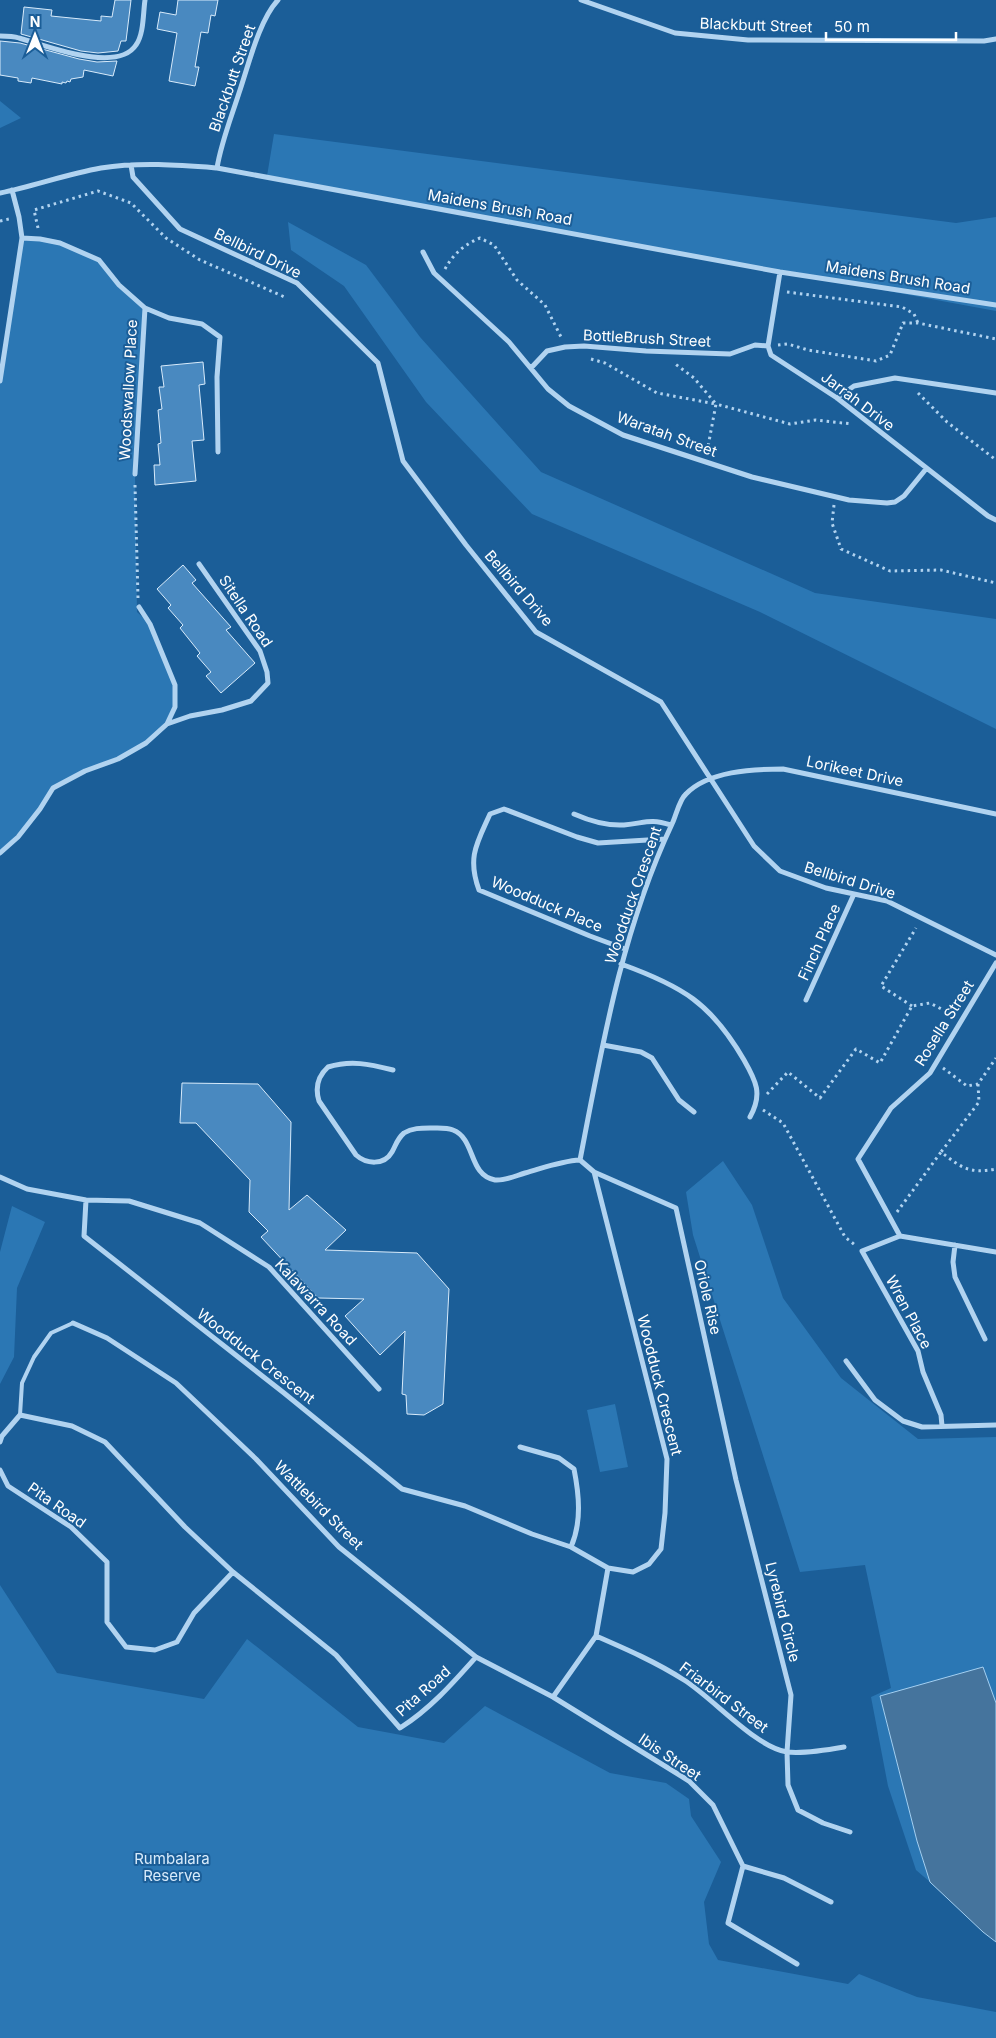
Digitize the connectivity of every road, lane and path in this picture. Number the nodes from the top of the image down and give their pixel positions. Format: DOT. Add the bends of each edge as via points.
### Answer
graph roads {
  1 [pos="145,0"];
  2 [pos="278,0"];
  3 [pos="581,0"];
  4 [pos="0,36"];
  5 [pos="996,39"];
  6 [pos="131,164"];
  7 [pos="217,168"];
  8 [pos="12,190"];
  9 [pos="0,192"];
  10 [pos="22,238"];
  11 [pos="40,239"];
  12 [pos="423,252"];
  13 [pos="780,272"];
  14 [pos="440,279"];
  15 [pos="778,290"];
  16 [pos="287,298"];
  17 [pos="996,305"];
  18 [pos="145,308"];
  19 [pos="918,323"];
  20 [pos="996,339"];
  21 [pos="768,346"];
  22 [pos="565,347"];
  23 [pos="659,351"];
  24 [pos="586,356"];
  25 [pos="2,358"];
  26 [pos="530,368"];
  27 [pos="0,380"];
  28 [pos="911,390"];
  29 [pos="996,393"];
  30 [pos="837,398"];
  31 [pos="716,404"];
  32 [pos="877,430"];
  33 [pos="218,452"];
  34 [pos="996,460"];
  35 [pos="705,462"];
  36 [pos="926,469"];
  37 [pos="135,474"];
  38 [pos="835,496"];
  39 [pos="996,520"];
  40 [pos="200,564"];
  41 [pos="996,583"];
  42 [pos="139,607"];
  43 [pos="167,724"];
  44 [pos="709,779"];
  45 [pos="574,814"];
  46 [pos="996,814"];
  47 [pos="672,825"];
  48 [pos="664,839"];
  49 [pos="0,853"];
  50 [pos="854,894"];
  51 [pos="921,918"];
  52 [pos="625,949"];
  53 [pos="996,955"];
  54 [pos="996,963"];
  55 [pos="622,964"];
  56 [pos="806,1000"];
  57 [pos="912,1006"];
  58 [pos="962,1020"];
  59 [pos="603,1045"];
  60 [pos="996,1058"];
  61 [pos="936,1063"];
  62 [pos="392,1070"];
  63 [pos="978,1084"];
  64 [pos="757,1105"];
  65 [pos="694,1112"];
  66 [pos="750,1117"];
  67 [pos="941,1152"];
  68 [pos="580,1160"];
  69 [pos="996,1169"];
  70 [pos="594,1172"];
  71 [pos="0,1176"];
  72 [pos="86,1200"];
  73 [pos="891,1220"];
  74 [pos="900,1236"];
  75 [pos="956,1245"];
  76 [pos="862,1251"];
  77 [pos="996,1252"];
  78 [pos="73,1323"];
  79 [pos="985,1339"];
  80 [pos="846,1361"];
  81 [pos="379,1389"];
  82 [pos="20,1415"];
  83 [pos="996,1425"];
  84 [pos="942,1426"];
  85 [pos="0,1442"];
  86 [pos="520,1448"];
  87 [pos="0,1470"];
  88 [pos="736,1480"];
  89 [pos="571,1547"];
  90 [pos="608,1568"];
  91 [pos="233,1572"];
  92 [pos="596,1636"];
  93 [pos="476,1657"];
  94 [pos="553,1697"];
  95 [pos="844,1747"];
  96 [pos="787,1752"];
  97 [pos="850,1832"];
  98 [pos="743,1866"];
  99 [pos="831,1902"];
  100 [pos="797,1964"];
  1 -- 4 [label="street" via="135,46 128,53 112,57 86,56 17,37"];
  2 -- 7 [label="street, Blackbutt Street" via="267,14 254,47"];
  3 -- 5 [label="street, Blackbutt Street" via="675,33 713,38"];
  6 -- 7 [label="street, Maidens Brush Road"];
  6 -- 8 [label="street, Maidens Brush Road" via="76,173"];
  6 -- 44 [label="street, Bellbird Drive" via="132,177 180,229 297,283 378,363 403,461 466,545 536,632 661,702"];
  7 -- 13 [label="street, Maidens Brush Road"];
  8 -- 9 [label="street, Maidens Brush Road"];
  8 -- 10 [label="street"];
  10 -- 11 [label="street"];
  10 -- 25 [label="street"];
  11 -- 16 [label="path" via="34,210 98,191 131,203 166,238 200,260"];
  11 -- 18 [label="street" via="60,243 99,260 119,285"];
  12 -- 14 [label="street, Waratah Street"];
  13 -- 15 [label="street"];
  13 -- 17 [label="street, Maidens Brush Road"];
  14 -- 22 [label="path" via="450,260 467,243 480,238 494,246 517,280 545,305"];
  14 -- 26 [label="street, Waratah Street" via="509,342"];
  15 -- 19 [label="path" via="902,307 914,314"];
  15 -- 21 [label="street"];
  18 -- 33 [label="street" via="169,318 202,324 220,338"];
  18 -- 37 [label="street, Woodswallow Place"];
  19 -- 20 [label="path"];
  19 -- 21 [label="path" via="903,323 890,355 876,361 788,344"];
  21 -- 23 [label="street, BottleBrush Street" via="755,345 730,354"];
  21 -- 30 [label="street, Jarrah Drive" via="771,355"];
  22 -- 23 [label="street, BottleBrush Street"];
  22 -- 26 [label="street, BottleBrush Street" via="547,351"];
  23 -- 31 [label="path" via="694,378"];
  24 -- 31 [label="path" via="605,363 657,393"];
  25 -- 27 [label="street"];
  26 -- 35 [label="street, Waratah Street" via="569,406 608,427"];
  28 -- 34 [label="path"];
  29 -- 30 [label="street" via="895,378 854,386"];
  30 -- 32 [label="street, Jarrah Drive"];
  31 -- 32 [label="path" via="790,424 840,421"];
  31 -- 35 [label="path"];
  32 -- 36 [label="street, Jarrah Drive"];
  35 -- 38 [label="street, Waratah Street" via="752,477"];
  36 -- 38 [label="street, Waratah Street" via="904,496 892,503"];
  36 -- 39 [label="street, Jarrah Drive"];
  37 -- 42 [label="path"];
  38 -- 41 [label="path" via="832,523 842,550 890,571 941,570"];
  40 -- 43 [label="street, Sitella Road" via="260,651 268,683 251,701"];
  42 -- 43 [label="street, Sitella Road" via="150,624 175,685 175,707"];
  43 -- 49 [label="street, Sitella Road" via="146,743 118,759 84,771 53,788 18,837"];
  44 -- 46 [label="street, Lorikeet Drive" via="749,769 782,769"];
  44 -- 47 [label="street, Woodduck Crescent" via="685,794"];
  44 -- 50 [label="street, Bellbird Drive" via="754,846 780,871 826,888"];
  45 -- 47 [label="street" via="591,821 623,825 655,820"];
  47 -- 48 [label="street, Woodduck Crescent"];
  48 -- 52 [label="street, Woodduck Crescent"];
  48 -- 52 [label="street, Woodduck Place" via="598,843 504,810 490,814 480,837 473,858 479,890"];
  50 -- 51 [label="street, Bellbird Drive" via="887,901"];
  50 -- 56 [label="street, Finch Place"];
  51 -- 53 [label="street, Bellbird Drive"];
  51 -- 57 [label="path" via="881,986"];
  52 -- 55 [label="street, Woodduck Crescent"];
  54 -- 58 [label="street, Rosella Street"];
  55 -- 59 [label="street, Woodduck Crescent"];
  55 -- 64 [label="street" via="659,978 687,994 711,1014 723,1027 755,1079"];
  57 -- 58 [label="path" via="930,1003"];
  57 -- 64 [label="path" via="880,1062 856,1049 820,1098 788,1072"];
  58 -- 61 [label="street, Rosella Street"];
  59 -- 65 [label="street" via="641,1052 652,1058 680,1100"];
  59 -- 68 [label="street, Woodduck Crescent"];
  60 -- 63 [label="path"];
  61 -- 63 [label="path" via="967,1086"];
  61 -- 73 [label="street, Rosella Street" via="930,1073 891,1108 858,1159"];
  62 -- 68 [label="street" via="348,1062 328,1067 317,1082 319,1101 356,1155 364,1160 376,1163 383,1160 389,1156 398,1139 418,1128 450,1129 458,1133 477,1168 493,1179 506,1179 560,1162"];
  63 -- 67 [label="path" via="979,1102"];
  64 -- 66 [label="street"];
  64 -- 76 [label="path" via="782,1123 845,1237"];
  67 -- 69 [label="path" via="959,1166 978,1172"];
  67 -- 73 [label="path"];
  68 -- 70 [label="street"];
  70 -- 88 [label="street, Oriole Rise" via="676,1208"];
  70 -- 90 [label="street, Woodduck Crescent" via="667,1459 660,1549 649,1564 633,1572"];
  71 -- 72 [label="street, Kalawarra Road" via="27,1189"];
  72 -- 81 [label="street, Kalawarra Road" via="129,1201 200,1223 269,1267"];
  72 -- 89 [label="street, Woodduck Crescent" via="84,1236 402,1489 465,1506"];
  73 -- 74 [label="street, Rosella Street"];
  74 -- 75 [label="street"];
  74 -- 76 [label="street"];
  75 -- 77 [label="street"];
  75 -- 79 [label="street" via="955,1277"];
  76 -- 84 [label="street, Wren Place" via="918,1351"];
  78 -- 82 [label="lane" via="51,1334 34,1357 22,1383"];
  78 -- 93 [label="street, Wattlebird Street" via="107,1338 176,1383 256,1459 339,1547"];
  80 -- 84 [label="street" via="875,1400 892,1414 912,1425"];
  82 -- 85 [label="street"];
  82 -- 91 [label="street, Pita Road" via="72,1426 105,1442 185,1527"];
  83 -- 84 [label="street"];
  86 -- 89 [label="street" via="559,1458 574,1468 579,1497 575,1539"];
  87 -- 91 [label="street, Pita Road" via="8,1486 71,1527 107,1562 107,1622 126,1647 155,1650 177,1642 194,1613"];
  88 -- 96 [label="street, Lyrebird Circle" via="791,1695"];
  89 -- 90 [label="street, Woodduck Crescent"];
  90 -- 92 [label="street"];
  91 -- 93 [label="street, Pita Road" via="336,1655 400,1728 444,1693"];
  92 -- 94 [label="street"];
  92 -- 96 [label="street, Friarbird Street" via="686,1680 768,1745"];
  93 -- 94 [label="street, Wattlebird Street"];
  94 -- 98 [label="street, Ibis Street" via="689,1782 713,1805"];
  95 -- 96 [label="street, Friarbird Street"];
  96 -- 97 [label="street, Lyrebird Circle" via="788,1785 798,1810"];
  98 -- 99 [label="street" via="784,1878"];
  98 -- 100 [label="street" via="728,1923"];
}
